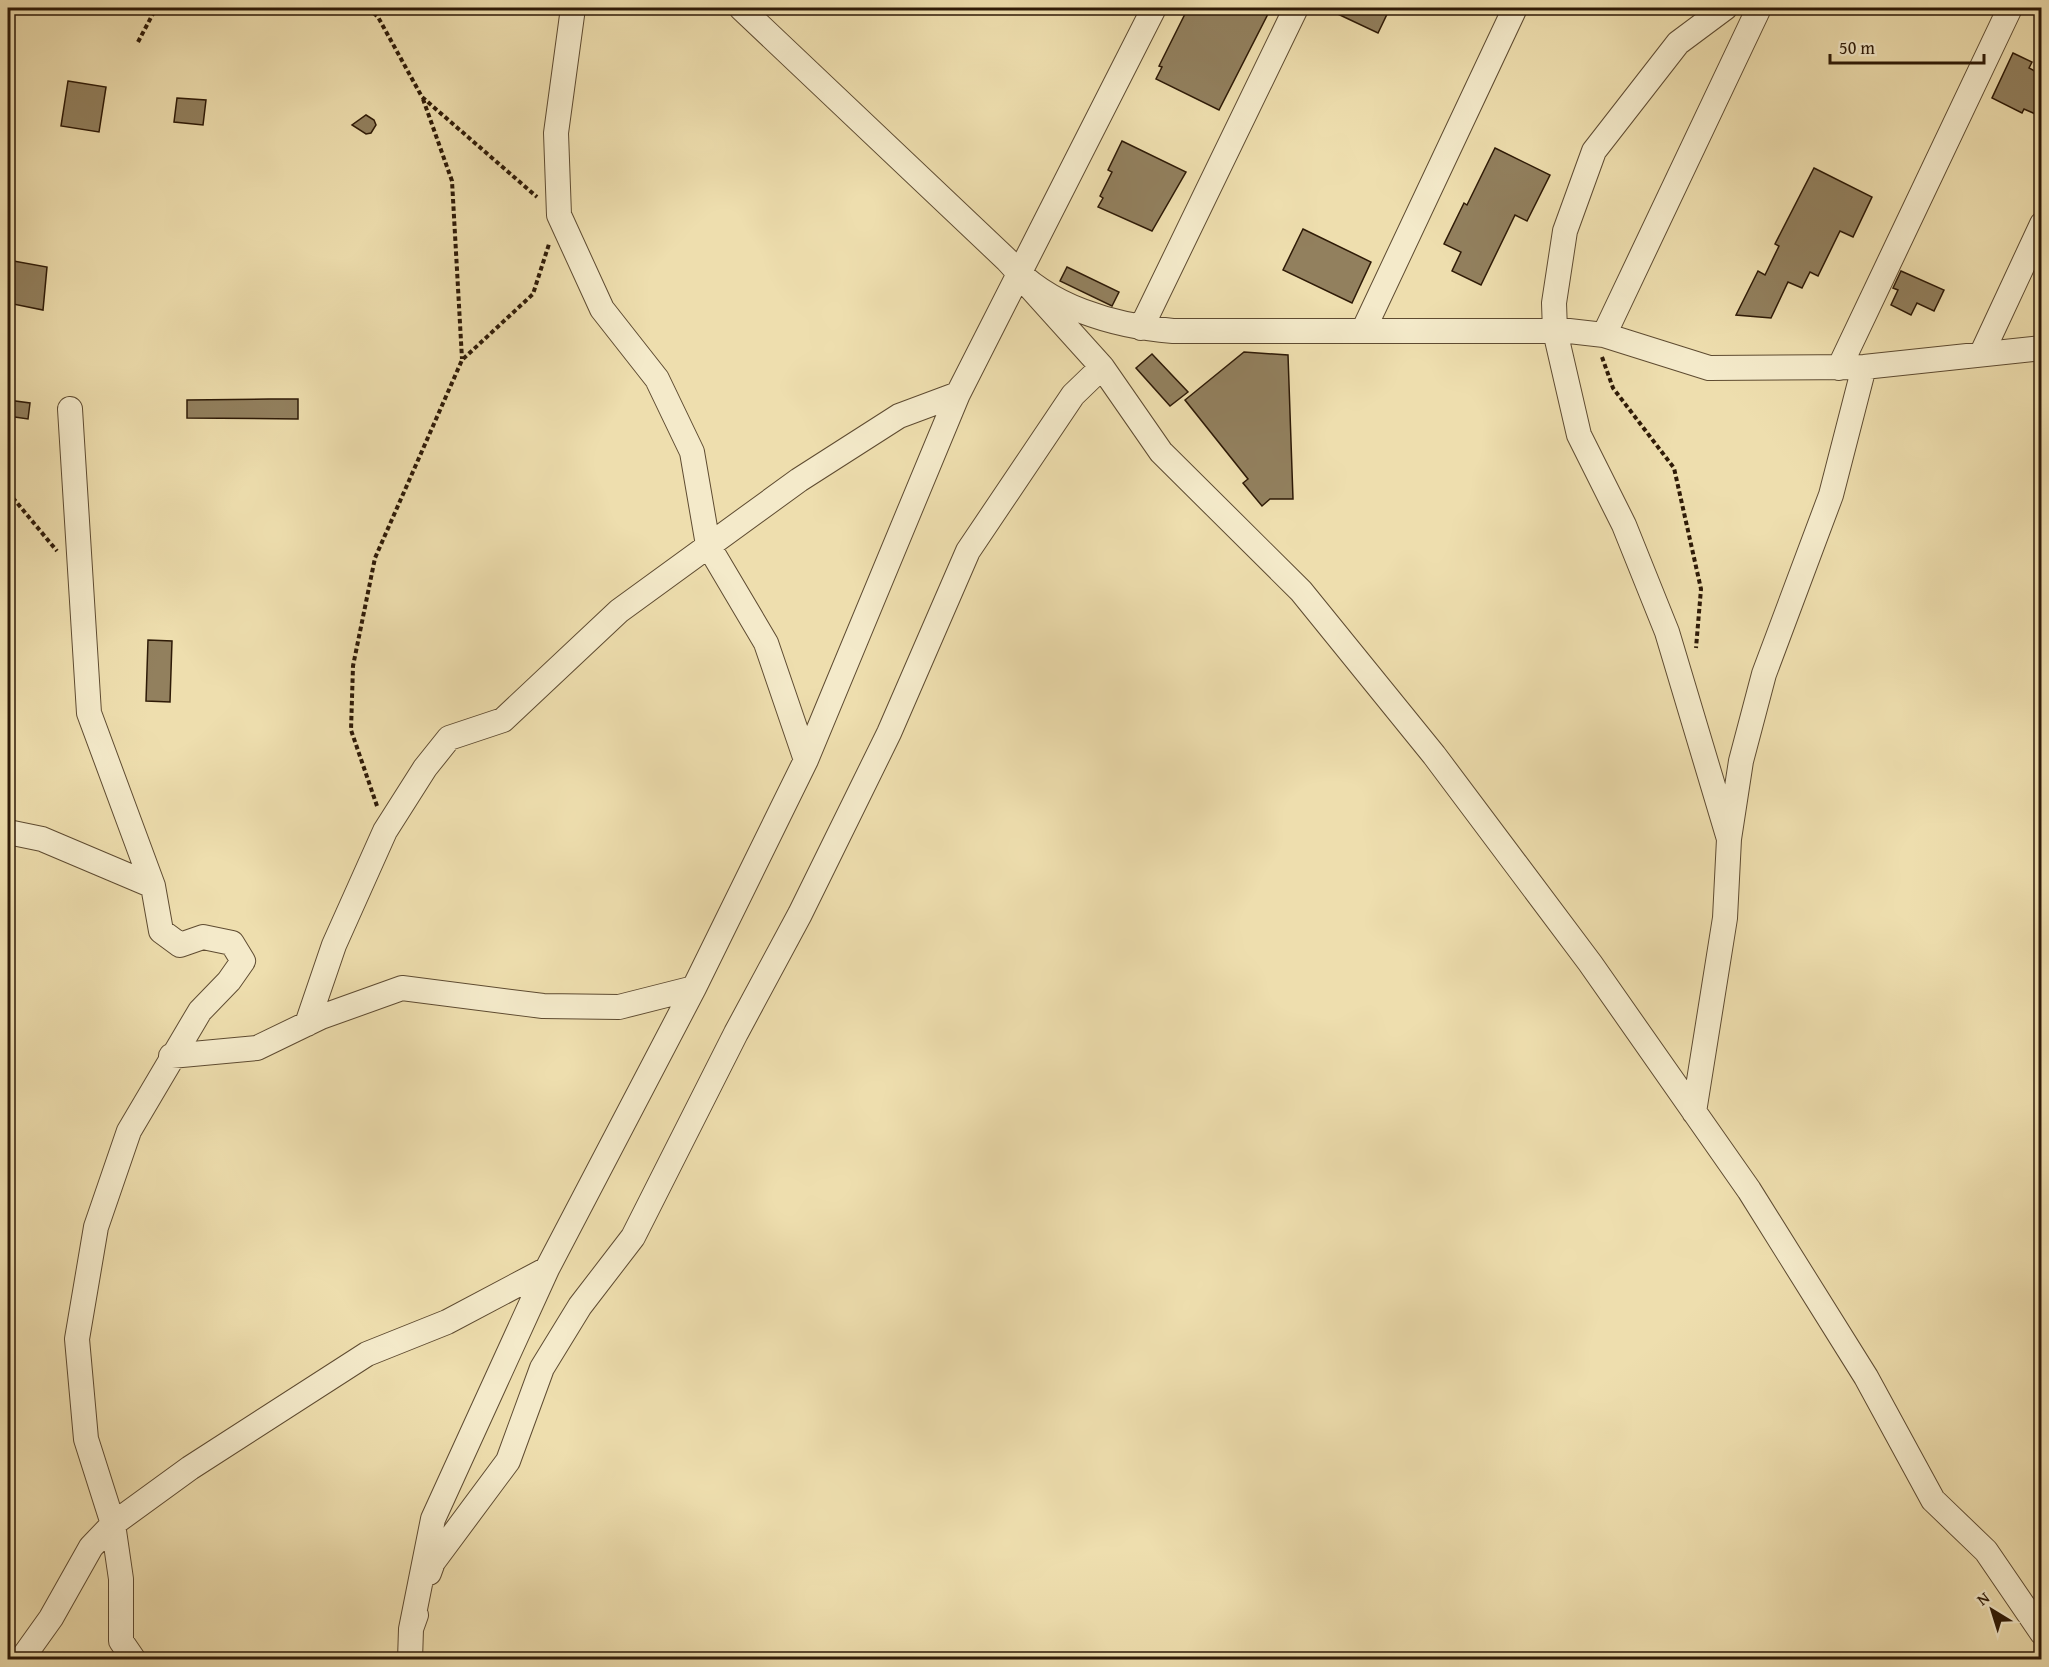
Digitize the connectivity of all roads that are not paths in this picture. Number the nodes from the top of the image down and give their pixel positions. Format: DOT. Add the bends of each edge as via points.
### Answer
graph roads {
  1 [pos="573,8"];
  2 [pos="741,8"];
  3 [pos="1154,8"];
  4 [pos="1296,8"];
  5 [pos="1515,8"];
  6 [pos="1725,8"];
  7 [pos="1759,8"];
  8 [pos="2010,8"];
  9 [pos="2042,224"];
  10 [pos="1020,276"];
  11 [pos="1141,328"];
  12 [pos="1363,331"];
  13 [pos="1556,331"];
  14 [pos="1599,335"];
  15 [pos="2042,348"];
  16 [pos="1982,353"];
  17 [pos="1102,367"];
  18 [pos="1839,368"];
  19 [pos="1864,368"];
  20 [pos="958,394"];
  21 [pos="70,409"];
  22 [pos="708,545"];
  23 [pos="806,760"];
  24 [pos="8,832"];
  25 [pos="1729,839"];
  26 [pos="153,886"];
  27 [pos="694,988"];
  28 [pos="307,1024"];
  29 [pos="171,1056"];
  30 [pos="1694,1112"];
  31 [pos="547,1269"];
  32 [pos="113,1524"];
  33 [pos="411,1629"];
  34 [pos="2042,1633"];
  35 [pos="21,1659"];
  36 [pos="134,1659"];
  37 [pos="410,1659"];
  1 -- 22 [label="street" via="556,133 559,215 602,309 657,379 692,452"];
  2 -- 10 [label="street"];
  3 -- 10 [label="street"];
  4 -- 11 [label="street"];
  5 -- 12 [label="street"];
  6 -- 13 [label="street" via="1678,43 1594,151 1565,231 1554,303"];
  7 -- 14 [label="street"];
  8 -- 18 [label="street"];
  9 -- 16 [label="street"];
  10 -- 11 [label="street" via="1079,309"];
  10 -- 17 [label="street"];
  10 -- 20 [label="street"];
  11 -- 12 [label="street"];
  12 -- 13 [label="street"];
  13 -- 14 [label="street"];
  13 -- 25 [label="street" via="1580,435 1624,525 1668,632"];
  14 -- 18 [label="street" via="1709,368"];
  15 -- 16 [label="street"];
  16 -- 19 [label="street"];
  17 -- 30 [label="street" via="1161,452 1301,591 1434,755 1590,963"];
  17 -- 33 [label="street" via="1073,395 968,551 889,733 801,914 633,1237 580,1306 542,1368 508,1461 433,1562"];
  18 -- 19 [label="street"];
  19 -- 25 [label="street" via="1824,516 1779,631 1751,717"];
  20 -- 22 [label="street" via="899,416"];
  20 -- 23 [label="street"];
  21 -- 26 [label="street" via="89,713"];
  22 -- 23 [label="street" via="766,643"];
  22 -- 28 [label="street" via="620,611 503,720 449,738 385,831 334,945"];
  23 -- 27 [label="street"];
  24 -- 26 [label="street" via="42,839"];
  25 -- 30 [label="street" via="1725,918"];
  26 -- 29 [label="street" via="161,931 180,945 203,937 232,943 243,961 200,1011"];
  27 -- 28 [label="street" via="608,1007 543,1006 402,988"];
  27 -- 31 [label="street"];
  28 -- 29 [label="street" via="257,1048"];
  29 -- 32 [label="street" via="129,1131 96,1227 77,1339 86,1438"];
  30 -- 34 [label="street" via="1801,1271 1866,1377 1933,1500 1986,1551"];
  31 -- 32 [label="street" via="447,1322 367,1353 190,1468"];
  31 -- 33 [label="street" via="433,1519"];
  32 -- 35 [label="street" via="91,1547 51,1618"];
  32 -- 36 [label="street" via="121,1579 121,1641"];
  33 -- 37 [label="street"];
}
